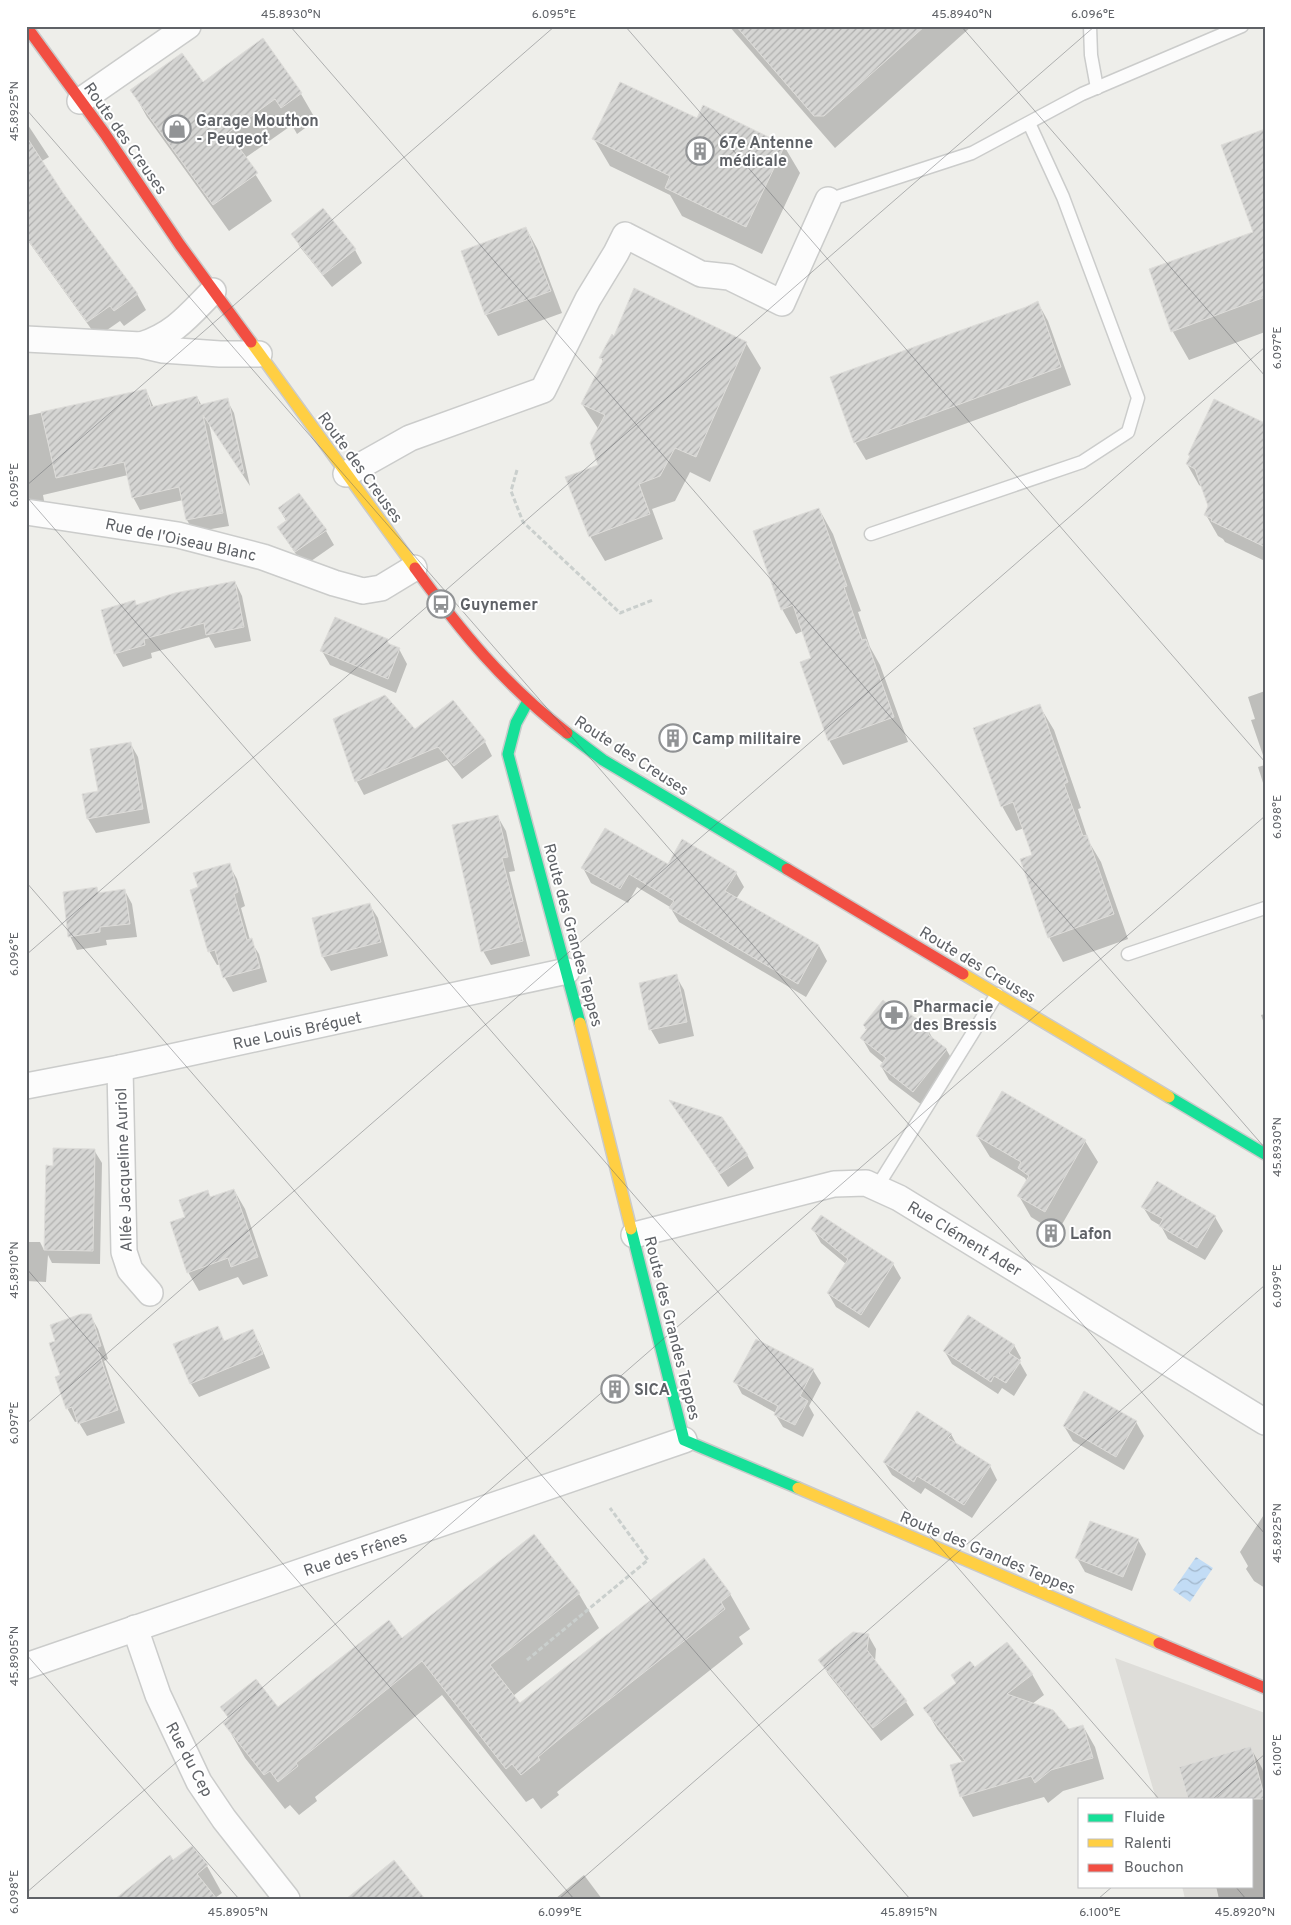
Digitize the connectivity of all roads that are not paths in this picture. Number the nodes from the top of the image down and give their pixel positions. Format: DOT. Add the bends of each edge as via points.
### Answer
graph roads {
  1 [pos="26,26"];
  2 [pos="188,26"];
  3 [pos="1090,26"];
  4 [pos="1242,26"];
  5 [pos="1098,88"];
  6 [pos="80,101"];
  7 [pos="1029,123"];
  8 [pos="828,200"];
  9 [pos="213,291"];
  10 [pos="26,339"];
  11 [pos="141,345"];
  12 [pos="259,354"];
  13 [pos="346,474"];
  14 [pos="26,512"];
  15 [pos="871,534"];
  16 [pos="414,568"];
  17 [pos="528,701"];
  18 [pos="1265,908"];
  19 [pos="1128,954"];
  20 [pos="567,970"];
  21 [pos="997,994"];
  22 [pos="120,1068"];
  23 [pos="26,1086"];
  24 [pos="1265,1154"];
  25 [pos="876,1186"];
  26 [pos="634,1235"];
  27 [pos="150,1293"];
  28 [pos="1265,1422"];
  29 [pos="684,1440"];
  30 [pos="135,1628"];
  31 [pos="26,1666"];
  32 [pos="1265,1688"];
  33 [pos="288,1899"];
  1 -- 6 [label="main road, Route des Creuses"];
  2 -- 6 [label="street"];
  3 -- 5 [label="lane" via="1091,55"];
  4 -- 5 [label="lane"];
  5 -- 7 [label="lane"];
  6 -- 9 [label="main road, Route des Creuses"];
  7 -- 8 [label="lane" via="972,153"];
  7 -- 15 [label="lane" via="1063,197 1138,398 1128,432 1082,462"];
  8 -- 13 [label="street" via="782,303 729,277 701,274 625,235 588,299 543,390 410,438"];
  9 -- 11 [label="street" via="164,336"];
  9 -- 12 [label="main road, Route des Creuses"];
  10 -- 11 [label="street"];
  11 -- 12 [label="street" via="163,350"];
  12 -- 13 [label="main road, Route des Creuses"];
  13 -- 16 [label="main road, Route des Creuses"];
  14 -- 16 [label="street, Rue de l'Oiseau Blanc" via="178,535 263,557 363,591 381,588"];
  16 -- 17 [label="main road, Route des Creuses" via="479,652"];
  17 -- 20 [label="main road, Route des Grandes Teppes" via="516,723 508,754"];
  17 -- 21 [label="main road, Route des Creuses" via="603,760"];
  18 -- 19 [label="lane"];
  20 -- 22 [label="street, Rue Louis Bréguet"];
  20 -- 26 [label="main road, Route des Grandes Teppes"];
  21 -- 24 [label="main road, Route des Creuses"];
  21 -- 25 [label="lane"];
  22 -- 23 [label="street, Rue Louis Bréguet"];
  22 -- 27 [label="street, Allée Jacqueline Auriol" via="124,1252 130,1270"];
  25 -- 26 [label="street, Rue Clément Ader" via="866,1183 834,1184"];
  25 -- 28 [label="street, Rue Clément Ader"];
  26 -- 29 [label="main road, Route des Grandes Teppes"];
  29 -- 30 [label="street, Rue des Frênes"];
  29 -- 32 [label="main road, Route des Grandes Teppes"];
  30 -- 31 [label="street, Rue des Frênes"];
  30 -- 33 [label="street, Rue du Cep" via="158,1695 199,1782 224,1819"];
}
